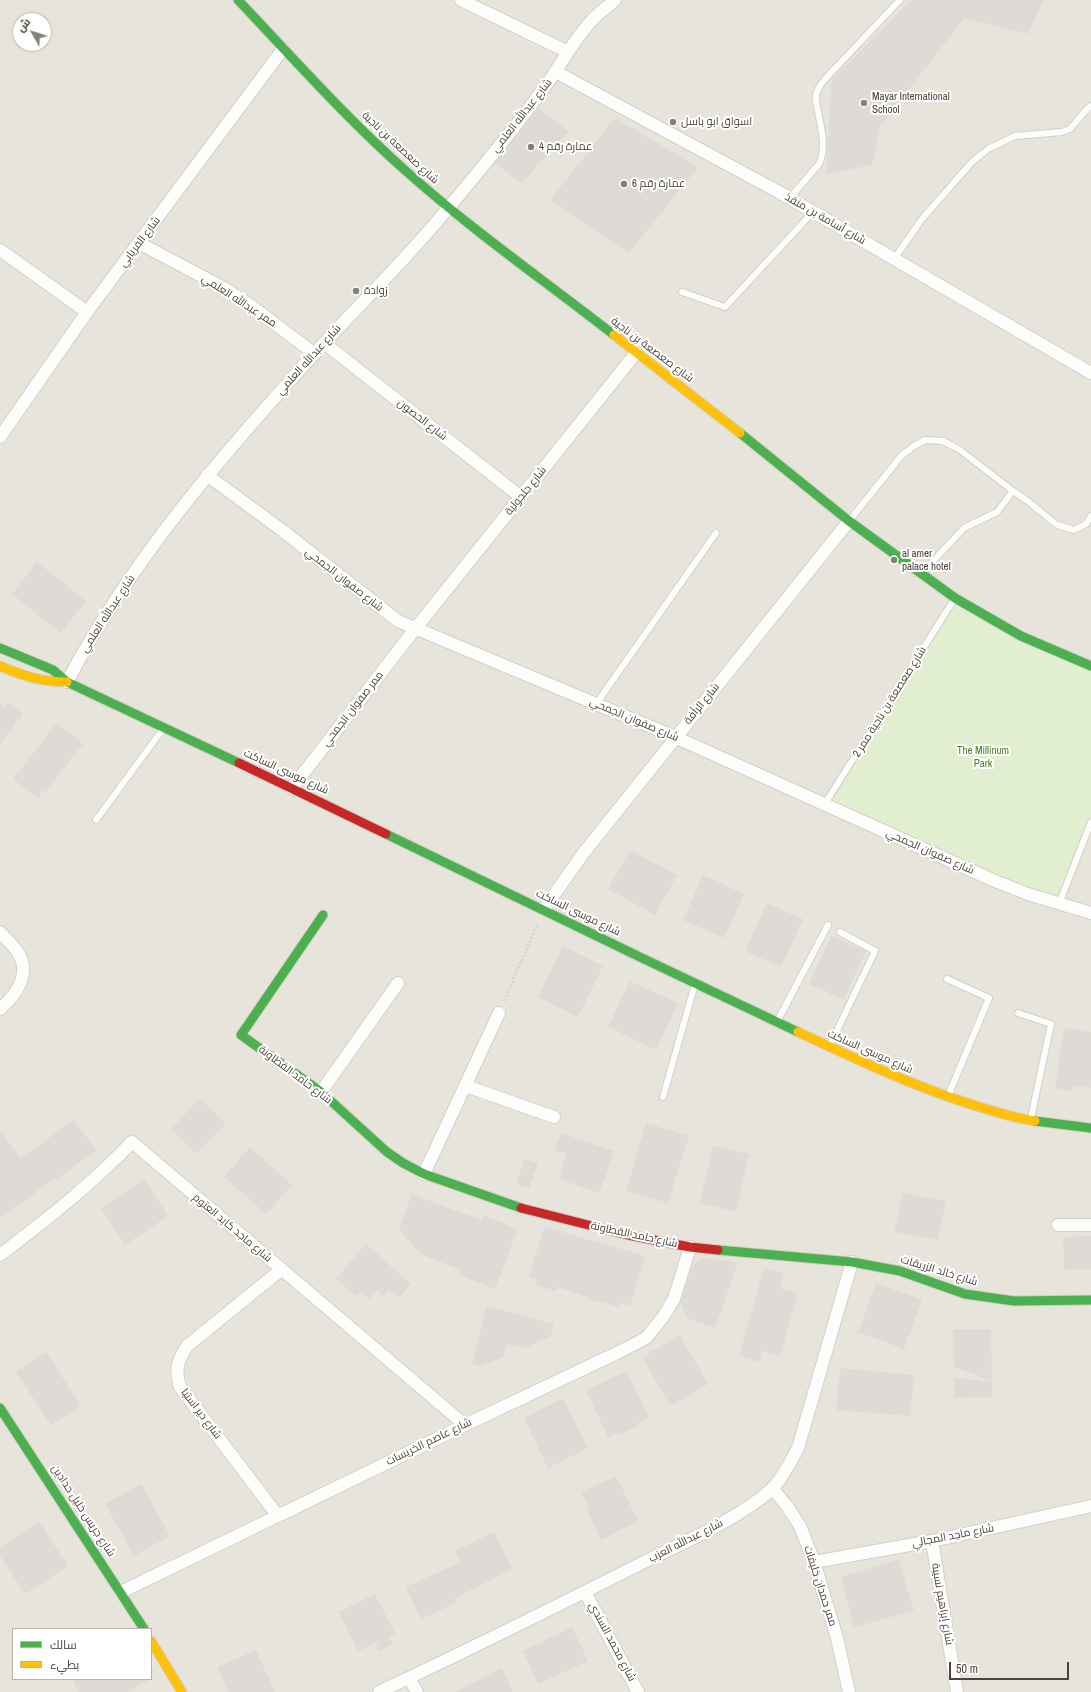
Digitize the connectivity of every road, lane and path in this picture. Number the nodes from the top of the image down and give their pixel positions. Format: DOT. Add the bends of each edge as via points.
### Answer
graph roads {
  1 [pos="238,0"];
  2 [pos="461,0"];
  3 [pos="615,0"];
  4 [pos="900,0"];
  5 [pos="282,49"];
  6 [pos="568,52"];
  7 [pos="556,72"];
  8 [pos="1091,106"];
  9 [pos="789,199"];
  10 [pos="449,208"];
  11 [pos="813,212"];
  12 [pos="139,243"];
  13 [pos="0,250"];
  14 [pos="894,259"];
  15 [pos="682,292"];
  16 [pos="87,312"];
  17 [pos="324,343"];
  18 [pos="636,353"];
  19 [pos="315,354"];
  20 [pos="1089,369"];
  21 [pos="0,437"];
  22 [pos="207,475"];
  23 [pos="1013,491"];
  24 [pos="521,497"];
  25 [pos="1091,516"];
  26 [pos="849,520"];
  27 [pos="716,533"];
  28 [pos="922,573"];
  29 [pos="955,598"];
  30 [pos="415,629"];
  31 [pos="0,648"];
  32 [pos="0,666"];
  33 [pos="1091,666"];
  34 [pos="67,682"];
  35 [pos="596,704"];
  36 [pos="164,728"];
  37 [pos="675,737"];
  38 [pos="292,788"];
  39 [pos="824,805"];
  40 [pos="96,820"];
  41 [pos="1091,822"];
  42 [pos="1059,904"];
  43 [pos="544,909"];
  44 [pos="1091,913"];
  45 [pos="324,915"];
  46 [pos="828,925"];
  47 [pos="0,932"];
  48 [pos="840,932"];
  49 [pos="947,979"];
  50 [pos="398,983"];
  51 [pos="696,983"];
  52 [pos="0,1009"];
  53 [pos="499,1013"];
  54 [pos="1018,1013"];
  55 [pos="777,1022"];
  56 [pos="829,1047"];
  57 [pos="466,1086"];
  58 [pos="321,1092"];
  59 [pos="948,1097"];
  60 [pos="663,1098"];
  61 [pos="554,1117"];
  62 [pos="1030,1120"];
  63 [pos="1091,1128"];
  64 [pos="424,1174"];
  65 [pos="1058,1225"];
  66 [pos="1091,1225"];
  67 [pos="690,1247"];
  68 [pos="0,1255"];
  69 [pos="852,1262"];
  70 [pos="282,1269"];
  71 [pos="1091,1300"];
  72 [pos="0,1408"];
  73 [pos="465,1425"];
  74 [pos="772,1488"];
  75 [pos="1091,1506"];
  76 [pos="278,1516"];
  77 [pos="932,1541"];
  78 [pos="814,1562"];
  79 [pos="121,1592"];
  80 [pos="586,1592"];
  81 [pos="143,1628"];
  82 [pos="152,1643"];
  83 [pos="409,1678"];
  84 [pos="182,1692"];
  85 [pos="378,1692"];
  86 [pos="417,1692"];
  87 [pos="638,1692"];
  88 [pos="849,1692"];
  89 [pos="957,1692"];
  1 -- 5 [label="street, شارع صعصعة بن ناجية"];
  2 -- 6 [label="street"];
  3 -- 6 [label="street, شارع عبدالله العلمي" via="596,16"];
  4 -- 9 [label="lane" via="819,88 816,96 824,147 822,157"];
  5 -- 10 [label="street, شارع صعصعة بن ناجية" via="350,119"];
  5 -- 12 [label="street, شارع الفريابي"];
  6 -- 7 [label="street, شارع عبدالله العلمي"];
  7 -- 9 [label="street, شارع أسامة بن منقذ"];
  7 -- 10 [label="street, شارع عبدالله العلمي"];
  8 -- 14 [label="lane" via="1066,131 1015,136 988,149 972,162 922,219"];
  9 -- 11 [label="street, شارع أسامة بن منقذ"];
  10 -- 17 [label="street, شارع عبدالله العلمي"];
  10 -- 18 [label="street, شارع صعصعة بن ناجية"];
  11 -- 14 [label="street, شارع أسامة بن منقذ"];
  11 -- 15 [label="lane" via="725,307"];
  12 -- 16 [label="street, شارع الفريابي"];
  12 -- 19 [label="street, ممر عبدالله العلمي" via="224,288"];
  13 -- 16 [label="street"];
  14 -- 20 [label="street, شارع أسامة بن منقذ"];
  16 -- 21 [label="street, شارع الفريابي"];
  17 -- 19 [label="street, شارع عبدالله العلمي"];
  17 -- 24 [label="street, شارع الحصون"];
  18 -- 24 [label="street, شارع جلجولية"];
  18 -- 26 [label="street, شارع صعصعة بن ناجية" via="702,402"];
  19 -- 22 [label="street, شارع عبدالله العلمي"];
  22 -- 30 [label="street, شارع صفوان الجمحي" via="283,531 380,609"];
  22 -- 34 [label="street, شارع عبدالله العلمي" via="119,594 88,642"];
  23 -- 25 [label="lane" via="1057,525 1074,530 1086,524"];
  23 -- 26 [label="lane" via="960,450 943,441 925,440 902,455"];
  23 -- 28 [label="lane" via="997,512 964,528"];
  24 -- 30 [label="street, شارع جلجولية"];
  26 -- 28 [label="street, شارع صعصعة بن ناجية"];
  26 -- 37 [label="street, شارع الرأفة"];
  27 -- 35 [label="lane"];
  28 -- 29 [label="street, شارع صعصعة بن ناجية"];
  29 -- 33 [label="street, شارع صعصعة بن ناجية" via="1021,636"];
  29 -- 39 [label="lane, شارع صعصعة بن ناجية ممر 2"];
  30 -- 35 [label="street, شارع صفوان الجمحي"];
  30 -- 38 [label="street, ممر صفوان الجمحي"];
  31 -- 34 [label="street, شارع موسى الساكت" via="54,670"];
  32 -- 34 [label="street, شارع موسى الساكت" via="48,682"];
  34 -- 36 [label="street, شارع موسى الساكت"];
  35 -- 37 [label="street, شارع صفوان الجمحي"];
  36 -- 38 [label="street, شارع موسى الساكت"];
  36 -- 40 [label="lane"];
  37 -- 39 [label="street, شارع صفوان الجمحي"];
  37 -- 43 [label="street, شارع الرأفة" via="570,871"];
  38 -- 43 [label="street, شارع موسى الساكت"];
  39 -- 42 [label="street, شارع صفوان الجمحي" via="995,881"];
  41 -- 42 [label="lane"];
  42 -- 44 [label="street, شارع صفوان الجمحي"];
  43 -- 51 [label="street, شارع موسى الساكت"];
  43 -- 53 [label="path"];
  45 -- 58 [label="street, شارع حامد القطاونة" via="241,1036"];
  46 -- 55 [label="lane"];
  47 -- 52 [label="street" via="17,952 24,967 22,980 16,992"];
  48 -- 56 [label="lane" via="875,950"];
  49 -- 59 [label="lane" via="989,998"];
  50 -- 58 [label="street"];
  51 -- 55 [label="street, شارع موسى الساكت"];
  51 -- 60 [label="lane"];
  53 -- 57 [label="street"];
  54 -- 62 [label="lane" via="1051,1024"];
  55 -- 56 [label="street, شارع موسى الساكت"];
  56 -- 59 [label="street, شارع موسى الساكت" via="890,1075"];
  57 -- 61 [label="street"];
  57 -- 64 [label="street"];
  58 -- 64 [label="street, شارع حامد القطاونة" via="387,1152"];
  59 -- 62 [label="street, شارع موسى الساكت"];
  62 -- 63 [label="street, شارع موسى الساكت"];
  64 -- 67 [label="street, شارع حامد القطاونة" via="527,1210 628,1235"];
  65 -- 66 [label="street"];
  67 -- 69 [label="street, شارع حامد القطاونة"];
  67 -- 73 [label="street, شارع عاصم الخريسات" via="674,1299 646,1338"];
  68 -- 70 [label="street, شارع ماجد كايد العتوم" via="109,1167 132,1142"];
  69 -- 71 [label="street, شارع خالد الزريقات" via="900,1271 965,1294 1014,1301"];
  69 -- 74 [label="street, شارع عبدالله العزب" via="798,1448 787,1470"];
  70 -- 73 [label="street, شارع ماجد كايد العتوم"];
  70 -- 76 [label="street, شارع دير استيا" via="187,1346 179,1358 176,1373 180,1387"];
  72 -- 79 [label="street, شارع جريس خليل حدادين"];
  73 -- 76 [label="street, شارع عاصم الخريسات"];
  74 -- 78 [label="street, ممر حمدان خليفات" via="800,1526"];
  74 -- 80 [label="street, شارع عبدالله العزب" via="720,1524"];
  75 -- 77 [label="street, شارع ماجد المجالي"];
  76 -- 79 [label="street, شارع عاصم الخريسات"];
  77 -- 78 [label="street, شارع ماجد المجالي"];
  77 -- 89 [label="street, شارع إبراهيم نسيبة"];
  78 -- 88 [label="street, ممر حمدان خليفات" via="837,1638"];
  79 -- 81 [label="street, شارع جريس خليل حدادين"];
  80 -- 83 [label="street, شارع عبدالله العزب"];
  80 -- 87 [label="street, شارع محمد السندي"];
  82 -- 84 [label="street"];
  83 -- 85 [label="street, شارع عبدالله العزب"];
  83 -- 86 [label="street"];
}
